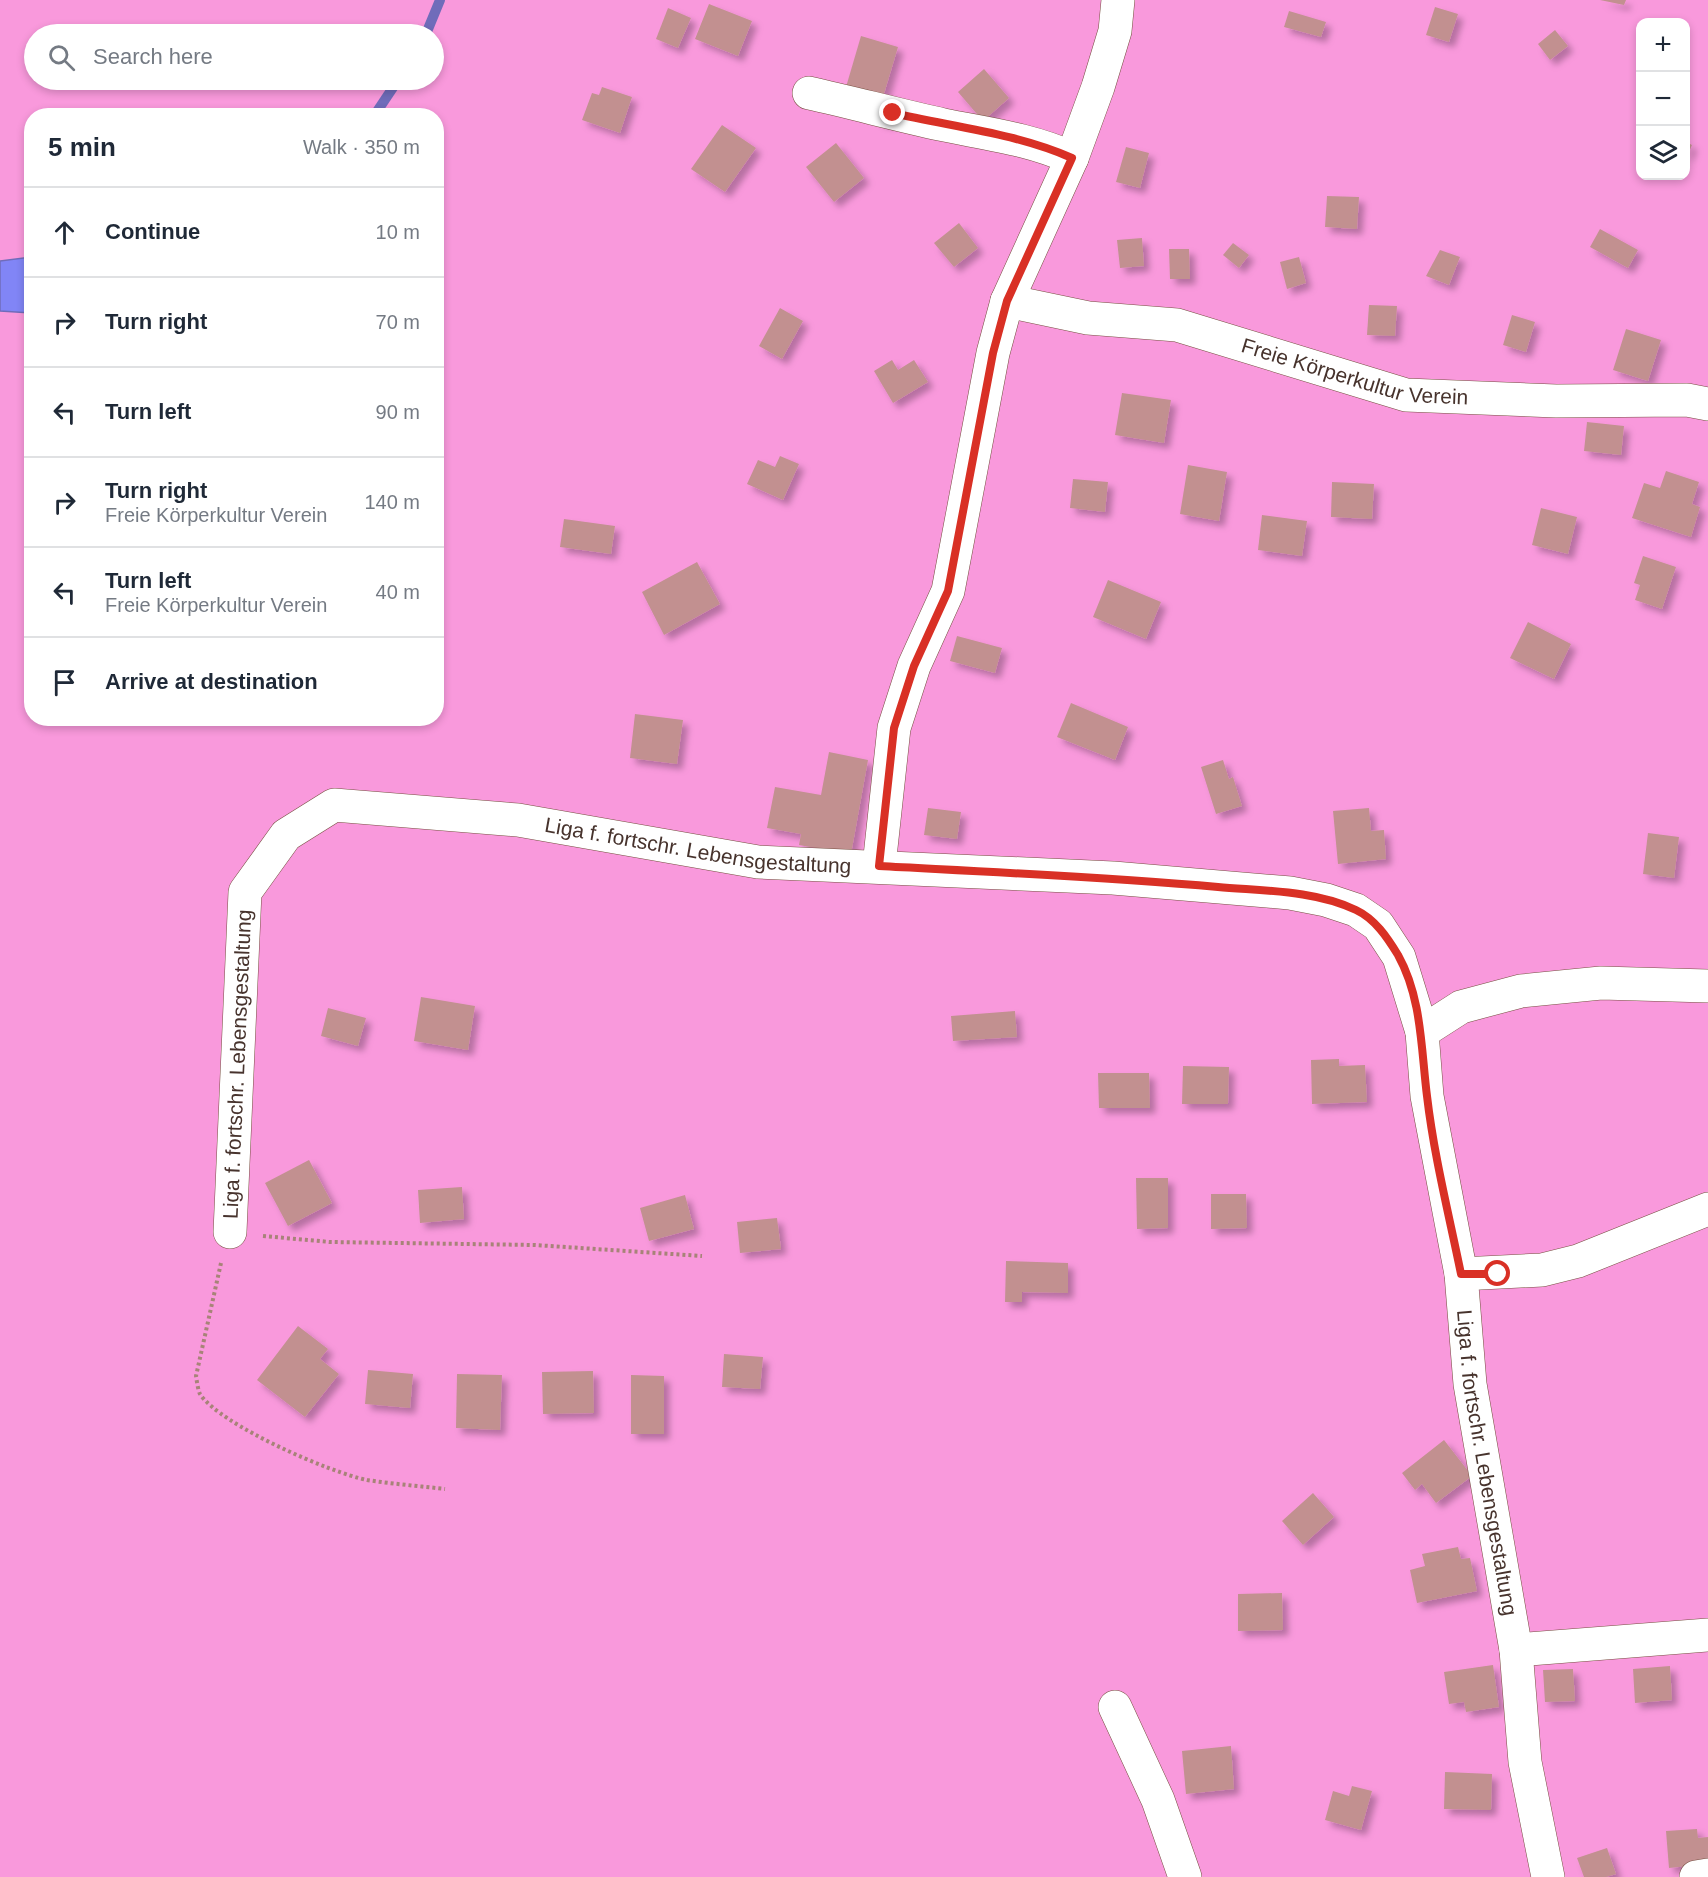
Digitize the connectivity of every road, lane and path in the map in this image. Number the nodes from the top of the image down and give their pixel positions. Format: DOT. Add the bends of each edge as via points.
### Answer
graph roads {
  1 [pos="1118,0"];
  2 [pos="809,93"];
  3 [pos="1072,158"];
  4 [pos="1007,301"];
  5 [pos="1708,404"];
  6 [pos="879,866"];
  7 [pos="1708,986"];
  8 [pos="1422,1032"];
  9 [pos="1708,1209"];
  10 [pos="230,1232"];
  11 [pos="702,1256"];
  12 [pos="1461,1274"];
  13 [pos="445,1489"];
  14 [pos="1708,1635"];
  15 [pos="1516,1650"];
  16 [pos="1115,1707"];
  17 [pos="1708,1875"];
  18 [pos="1185,1877"];
  19 [pos="1548,1877"];
  20 [pos="1696,1877"];
  1 -- 3 [label="lane" via="1114,31 1098,87"];
  2 -- 3 [label="lane" via="944,125 1006,135"];
  3 -- 4 [label="lane"];
  4 -- 5 [label="lane, Freie Körperkultur Verein" via="1088,318 1177,325 1406,395 1556,401 1688,400"];
  4 -- 6 [label="lane" via="993,353 948,591 914,666 894,728"];
  6 -- 8 [label="lane, Liga f. fortschr. Lebensgestaltung" via="1113,878 1326,900 1356,910 1378,925 1399,957"];
  6 -- 10 [label="lane, Liga f. fortschr. Lebensgestaltung" via="758,862 518,820 334,805 286,835 245,892"];
  7 -- 8 [label="lane" via="1601,983 1521,991 1461,1007"];
  8 -- 12 [label="lane, Liga f. fortschr. Lebensgestaltung" via="1427,1096"];
  9 -- 12 [label="lane" via="1578,1261 1542,1270"];
  10 -- 11 [label="path" via="330,1242 535,1245"];
  10 -- 13 [label="path" via="196,1377 200,1394 263,1440 321,1465 365,1480"];
  12 -- 15 [label="lane, Liga f. fortschr. Lebensgestaltung" via="1470,1384"];
  14 -- 15 [label="lane"];
  15 -- 19 [label="lane, Liga f. fortschr. Lebensgestaltung" via="1525,1762"];
  16 -- 18 [label="lane" via="1158,1800"];
  17 -- 20 [label="lane"];
}
